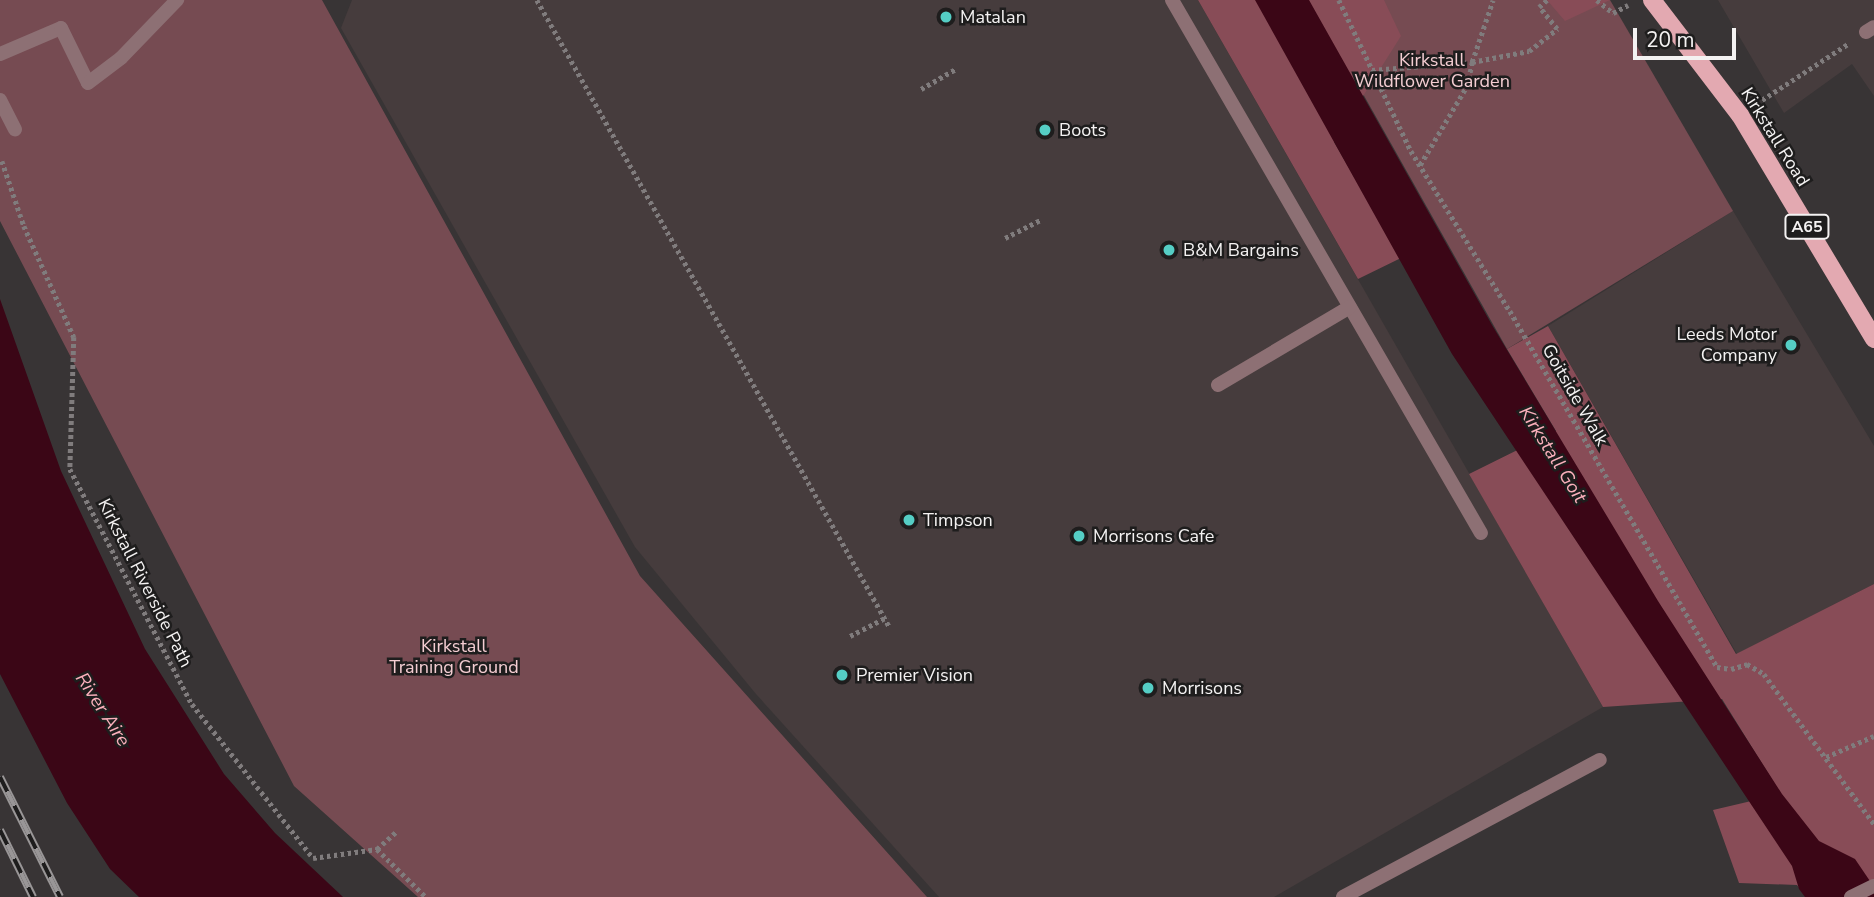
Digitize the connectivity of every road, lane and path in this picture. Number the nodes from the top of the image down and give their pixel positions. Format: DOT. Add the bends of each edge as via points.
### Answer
graph roads {
  1 [pos="177,0"];
  2 [pos="537,0"];
  3 [pos="1172,0"];
  4 [pos="1339,0"];
  5 [pos="1493,0"];
  6 [pos="1547,0"];
  7 [pos="1597,0"];
  8 [pos="1640,0"];
  9 [pos="1652,0"];
  10 [pos="1870,29"];
  11 [pos="0,54"];
  12 [pos="1472,62"];
  13 [pos="955,69"];
  14 [pos="1372,70"];
  15 [pos="921,89"];
  16 [pos="0,100"];
  17 [pos="1740,115"];
  18 [pos="15,130"];
  19 [pos="1,161"];
  20 [pos="1420,165"];
  21 [pos="1040,220"];
  22 [pos="1005,238"];
  23 [pos="1350,307"];
  24 [pos="1874,339"];
  25 [pos="1218,385"];
  26 [pos="1481,533"];
  27 [pos="887,617"];
  28 [pos="889,626"];
  29 [pos="850,636"];
  30 [pos="1874,736"];
  31 [pos="1826,757"];
  32 [pos="1600,760"];
  33 [pos="1874,824"];
  34 [pos="397,831"];
  35 [pos="377,849"];
  36 [pos="1874,886"];
  37 [pos="426,897"];
  38 [pos="1343,897"];
  39 [pos="1851,897"];
  1 -- 11 [label="lane" via="121,58 88,83 61,28"];
  2 -- 27 [label="path"];
  3 -- 23 [label="lane"];
  4 -- 14 [label="path, Goitside Walk"];
  5 -- 12 [label="path"];
  6 -- 12 [label="path" via="1539,7 1557,29 1529,51"];
  7 -- 8 [label="path" via="1613,13"];
  9 -- 17 [label="main road, Kirkstall Road / A65"];
  10 -- 17 [label="path"];
  12 -- 14 [label="path"];
  12 -- 20 [label="path" via="1467,86"];
  13 -- 15 [label="path"];
  14 -- 20 [label="path, Goitside Walk"];
  16 -- 18 [label="lane"];
  17 -- 24 [label="main road, Kirkstall Road / A65"];
  19 -- 35 [label="path, Kirkstall Riverside Path" via="24,226 74,337 69,469 192,704 313,858"];
  20 -- 31 [label="path, Goitside Walk" via="1717,667 1747,664 1764,674"];
  21 -- 22 [label="path"];
  23 -- 25 [label="lane"];
  23 -- 26 [label="lane"];
  27 -- 28 [label="path"];
  27 -- 29 [label="path"];
  30 -- 31 [label="path"];
  31 -- 33 [label="path, Goitside Walk"];
  32 -- 38 [label="lane"];
  34 -- 35 [label="path"];
  35 -- 37 [label="path"];
  36 -- 39 [label="lane"];
}
